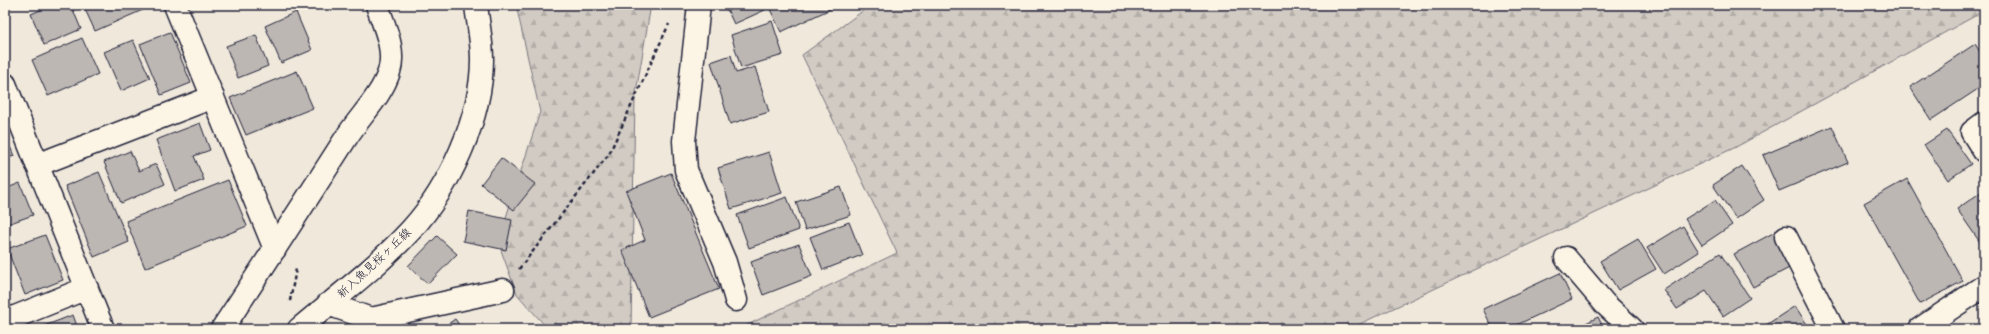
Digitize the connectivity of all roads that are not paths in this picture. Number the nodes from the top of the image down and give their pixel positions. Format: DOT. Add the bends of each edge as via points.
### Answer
graph roads {
  1 [pos="175,5"];
  2 [pos="377,5"];
  3 [pos="476,5"];
  4 [pos="699,5"];
  5 [pos="6,92"];
  6 [pos="213,97"];
  7 [pos="1984,123"];
  8 [pos="1984,151"];
  9 [pos="38,165"];
  10 [pos="1786,237"];
  11 [pos="275,248"];
  12 [pos="1566,258"];
  13 [pos="1984,286"];
  14 [pos="87,288"];
  15 [pos="503,290"];
  16 [pos="736,300"];
  17 [pos="328,304"];
  18 [pos="5,322"];
  19 [pos="103,329"];
  20 [pos="222,329"];
  21 [pos="299,329"];
  22 [pos="1632,329"];
  23 [pos="1833,329"];
  24 [pos="1920,329"];
  1 -- 6 [label="street"];
  2 -- 11 [label="street" via="390,45 389,72 380,90"];
  3 -- 17 [label="street, 新入魚見桜ヶ丘線" via="482,60 476,105 462,148 438,193 411,230 368,272"];
  4 -- 16 [label="street" via="684,142 686,170 725,262"];
  5 -- 9 [label="street"];
  6 -- 9 [label="street"];
  6 -- 11 [label="street"];
  7 -- 8 [label="street" via="1972,132"];
  9 -- 14 [label="street"];
  10 -- 23 [label="street"];
  11 -- 20 [label="street"];
  12 -- 22 [label="street" via="1605,304"];
  13 -- 24 [label="street"];
  14 -- 18 [label="street"];
  14 -- 19 [label="street"];
  15 -- 17 [label="street" via="371,319"];
  17 -- 21 [label="street, 新入魚見桜ヶ丘線"];
}
